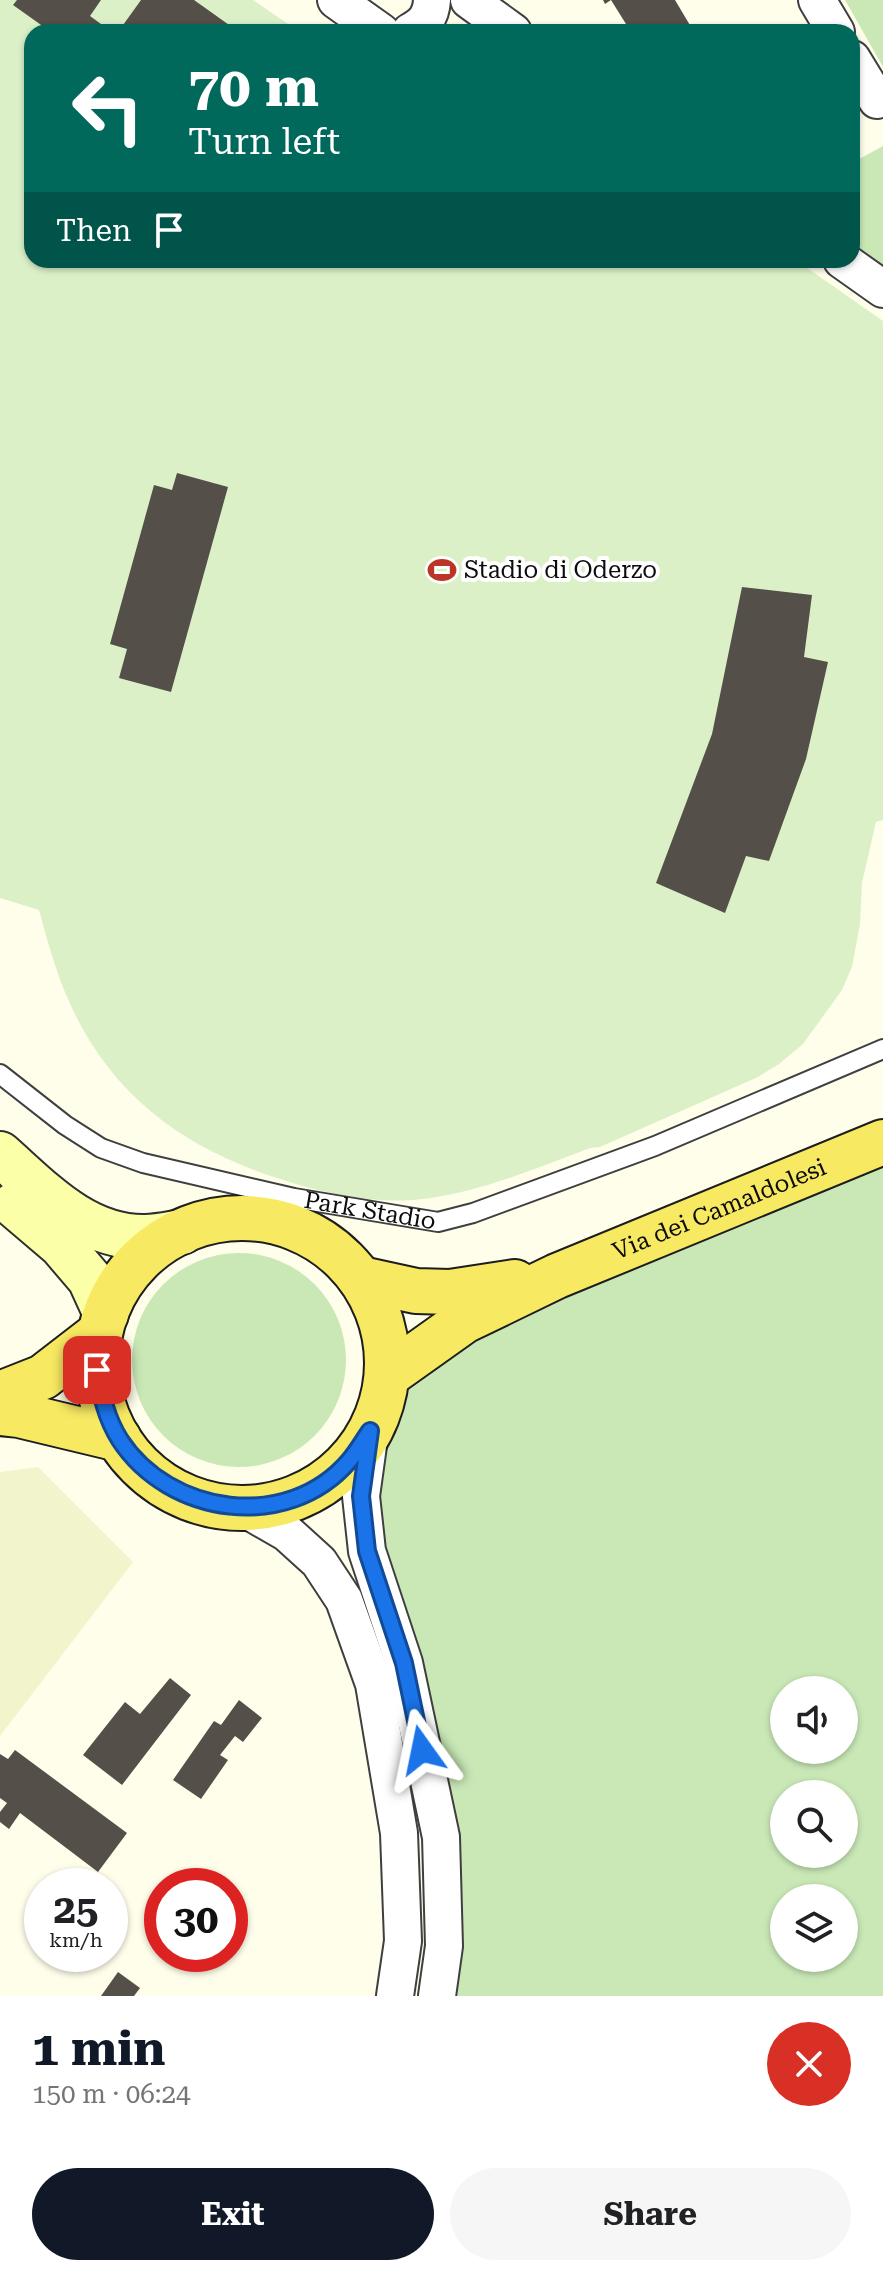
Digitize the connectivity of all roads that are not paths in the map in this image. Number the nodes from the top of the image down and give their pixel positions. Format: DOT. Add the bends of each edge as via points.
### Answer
graph roads {
  1 [pos="336,0"];
  2 [pos="432,0"];
  3 [pos="469,0"];
  4 [pos="817,0"];
  5 [pos="370,24"];
  6 [pos="424,24"];
  7 [pos="502,24"];
  8 [pos="831,24"];
  9 [pos="860,72"];
  10 [pos="883,97"];
  11 [pos="853,268"];
  12 [pos="883,289"];
  13 [pos="883,1049"];
  14 [pos="0,1074"];
  15 [pos="883,1142"];
  16 [pos="0,1154"];
  17 [pos="0,1193"];
  18 [pos="182,1232"];
  19 [pos="557,1276"];
  20 [pos="361,1279"];
  21 [pos="103,1324"];
  22 [pos="388,1375"];
  23 [pos="0,1394"];
  24 [pos="0,1413"];
  25 [pos="370,1431"];
  26 [pos="119,1439"];
  27 [pos="242,1507"];
  28 [pos="395,1996"];
  29 [pos="437,1996"];
  1 -- 5 [label="street"];
  2 -- 6 [label="street"];
  3 -- 7 [label="street"];
  4 -- 8 [label="street"];
  9 -- 10 [label="street" via="877,100"];
  11 -- 12 [label="street"];
  13 -- 14 [label="lane, Park Stadio" via="655,1146 438,1222 294,1198 143,1163 101,1148"];
  15 -- 19 [label="main road, Via dei Camaldolesi"];
  16 -- 18 [label="street" via="89,1226 145,1237"];
  17 -- 21 [label="street" via="61,1245 90,1279"];
  18 -- 20 [label="main road" via="203,1222 247,1217 291,1225 330,1247"];
  18 -- 21 [label="main road" via="129,1270"];
  19 -- 20 [label="main road, Via dei Camaldolesi" via="450,1292"];
  19 -- 22 [label="main road, Via dei Camaldolesi" via="464,1321"];
  20 -- 22 [label="main road" via="378,1309"];
  21 -- 23 [label="main road" via="43,1377"];
  21 -- 26 [label="main road" via="97,1370 104,1406"];
  22 -- 25 [label="main road"];
  24 -- 26 [label="main road"];
  25 -- 27 [label="main road" via="348,1463 317,1487 281,1503"];
  25 -- 29 [label="street" via="361,1496 367,1551 404,1663 441,1837 444,1946"];
  26 -- 27 [label="main road" via="142,1468 171,1489 206,1503"];
  27 -- 28 [label="street" via="287,1533 319,1562 344,1600 374,1684 399,1833 403,1941"];
}
